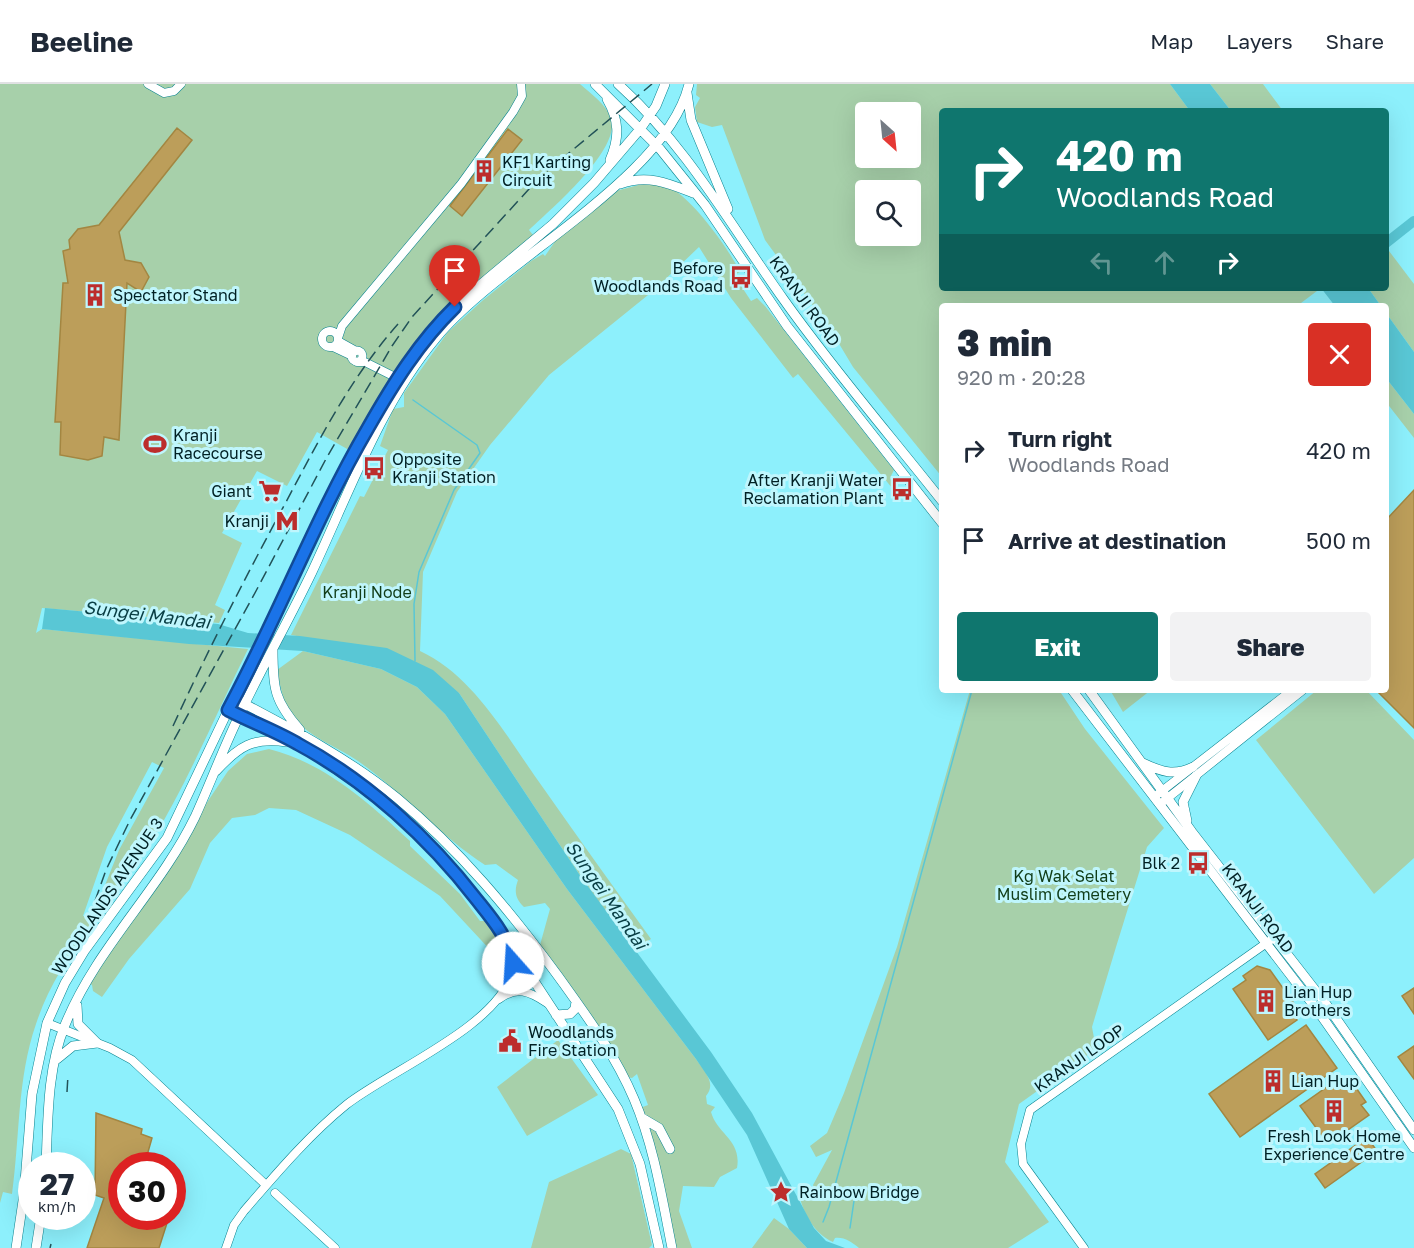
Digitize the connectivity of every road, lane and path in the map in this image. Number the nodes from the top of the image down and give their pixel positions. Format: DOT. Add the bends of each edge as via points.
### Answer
graph roads {
  1 [pos="148,84"];
  2 [pos="181,84"];
  3 [pos="521,84"];
  4 [pos="618,84"];
  5 [pos="665,84"];
  6 [pos="597,86"];
  7 [pos="688,88"];
  8 [pos="650,114"];
  9 [pos="641,128"];
  10 [pos="665,131"];
  11 [pos="656,145"];
  12 [pos="605,171"];
  13 [pos="615,186"];
  14 [pos="695,194"];
  15 [pos="734,224"];
  16 [pos="342,326"];
  17 [pos="332,331"];
  18 [pos="336,342"];
  19 [pos="397,378"];
  20 [pos="939,497"];
  21 [pos="939,519"];
  22 [pos="281,600"];
  23 [pos="299,600"];
  24 [pos="273,648"];
  25 [pos="1074,693"];
  26 [pos="1091,693"];
  27 [pos="1288,693"];
  28 [pos="1299,693"];
  29 [pos="234,699"];
  30 [pos="244,704"];
  31 [pos="228,710"];
  32 [pos="1103,710"];
  33 [pos="239,716"];
  34 [pos="1094,721"];
  35 [pos="302,740"];
  36 [pos="1141,762"];
  37 [pos="1194,772"];
  38 [pos="209,778"];
  39 [pos="1161,798"];
  40 [pos="1189,827"];
  41 [pos="1275,937"];
  42 [pos="1267,944"];
  43 [pos="510,945"];
  44 [pos="81,988"];
  45 [pos="495,1001"];
  46 [pos="576,1001"];
  47 [pos="549,1003"];
  48 [pos="556,1015"];
  49 [pos="47,1023"];
  50 [pos="63,1029"];
  51 [pos="97,1043"];
  52 [pos="54,1066"];
  53 [pos="642,1118"];
  54 [pos="1414,1130"];
  55 [pos="1414,1148"];
  56 [pos="670,1149"];
  57 [pos="46,1152"];
  58 [pos="266,1185"];
  59 [pos="275,1193"];
  60 [pos="39,1230"];
  61 [pos="16,1248"];
  62 [pos="36,1248"];
  63 [pos="226,1248"];
  64 [pos="335,1248"];
  65 [pos="659,1248"];
  66 [pos="672,1248"];
  67 [pos="1084,1248"];
  1 -- 2 [label="street" via="170,93"];
  3 -- 16 [label="street" via="522,96 513,112 467,175"];
  4 -- 8 [label="main road, KRANJI ROAD"];
  5 -- 8 [label="main road, WOODLANDS AVENUE 3"];
  6 -- 9 [label="main road, KRANJI ROAD"];
  6 -- 12 [label="main road" via="615,114 618,127 617,142"];
  7 -- 10 [label="main road, WOODLANDS AVENUE 3"];
  7 -- 15 [label="main road" via="691,120"];
  8 -- 9 [label="main road, WOODLANDS AVENUE 3"];
  8 -- 10 [label="main road, KRANJI ROAD"];
  9 -- 11 [label="main road, KRANJI ROAD"];
  9 -- 12 [label="main road, WOODLANDS AVENUE 3"];
  10 -- 11 [label="main road, WOODLANDS AVENUE 3"];
  10 -- 15 [label="main road, KRANJI ROAD"];
  11 -- 13 [label="main road, WOODLANDS AVENUE 3"];
  11 -- 14 [label="main road, KRANJI ROAD"];
  12 -- 19 [label="main road, WOODLANDS AVENUE 3" via="553,224 442,319"];
  13 -- 14 [label="main road" via="648,179"];
  13 -- 23 [label="main road, WOODLANDS AVENUE 3" via="489,286 436,337 393,400"];
  14 -- 21 [label="main road, KRANJI ROAD" via="770,304"];
  15 -- 20 [label="main road, KRANJI ROAD" via="793,312"];
  16 -- 17 [label="street"];
  16 -- 18 [label="street"];
  17 -- 18 [label="street"];
  17 -- 18 [label="street" via="324,334 322,341 326,346"];
  18 -- 19 [label="street"];
  19 -- 22 [label="main road, WOODLANDS AVENUE 3" via="335,486"];
  22 -- 23 [label="main road" via="287,608"];
  22 -- 29 [label="main road, WOODLANDS AVENUE 3"];
  23 -- 24 [label="main road, WOODLANDS AVENUE 3"];
  24 -- 30 [label="main road, WOODLANDS AVENUE 3"];
  24 -- 35 [label="main road" via="276,697"];
  25 -- 34 [label="main road, KRANJI ROAD"];
  26 -- 32 [label="main road, KRANJI ROAD"];
  27 -- 37 [label="street"];
  28 -- 37 [label="street"];
  29 -- 30 [label="main road"];
  29 -- 31 [label="main road, WOODLANDS AVENUE 3"];
  30 -- 33 [label="main road, WOODLANDS AVENUE 3"];
  30 -- 35 [label="main road"];
  31 -- 33 [label="main road"];
  31 -- 49 [label="main road, WOODLANDS AVENUE 3" via="167,838 85,950"];
  32 -- 34 [label="main road"];
  32 -- 36 [label="main road, KRANJI ROAD"];
  33 -- 35 [label="main road"];
  33 -- 38 [label="main road, WOODLANDS AVENUE 3"];
  34 -- 39 [label="main road, KRANJI ROAD"];
  35 -- 38 [label="main road" via="252,742 232,754"];
  35 -- 43 [label="main road" via="444,858"];
  35 -- 46 [label="main road" via="396,797 463,858 514,917"];
  36 -- 37 [label="main road" via="1167,773"];
  36 -- 39 [label="main road, KRANJI ROAD"];
  37 -- 39 [label="street"];
  37 -- 40 [label="main road" via="1183,802"];
  38 -- 44 [label="main road, WOODLANDS AVENUE 3" via="179,845"];
  39 -- 40 [label="main road, KRANJI ROAD"];
  39 -- 42 [label="main road, KRANJI ROAD"];
  40 -- 41 [label="main road, KRANJI ROAD"];
  41 -- 42 [label="street, KRANJI LOOP"];
  41 -- 54 [label="main road, KRANJI ROAD"];
  42 -- 55 [label="main road, KRANJI ROAD"];
  42 -- 67 [label="street, KRANJI LOOP" via="1030,1110 1021,1144 1023,1164"];
  43 -- 45 [label="street" via="512,972"];
  43 -- 47 [label="main road"];
  44 -- 50 [label="main road, WOODLANDS AVENUE 3"];
  44 -- 51 [label="main road" via="77,1020"];
  45 -- 47 [label="street" via="509,992 522,990"];
  45 -- 58 [label="street" via="456,1036 344,1107"];
  46 -- 48 [label="main road" via="570,1014"];
  46 -- 53 [label="main road" via="608,1049"];
  47 -- 48 [label="main road"];
  48 -- 65 [label="main road" via="608,1090 626,1127 640,1164"];
  49 -- 50 [label="street"];
  49 -- 61 [label="main road, WOODLANDS AVENUE 3" via="32,1094"];
  50 -- 51 [label="street"];
  50 -- 52 [label="main road, WOODLANDS AVENUE 3"];
  51 -- 52 [label="main road" via="69,1048"];
  51 -- 58 [label="street" via="139,1065"];
  52 -- 57 [label="main road, WOODLANDS AVENUE 3"];
  53 -- 56 [label="main road" via="659,1128"];
  53 -- 66 [label="main road"];
  58 -- 63 [label="street" via="234,1224"];
  59 -- 64 [label="street"];
  60 -- 62 [label="main road"];
}
